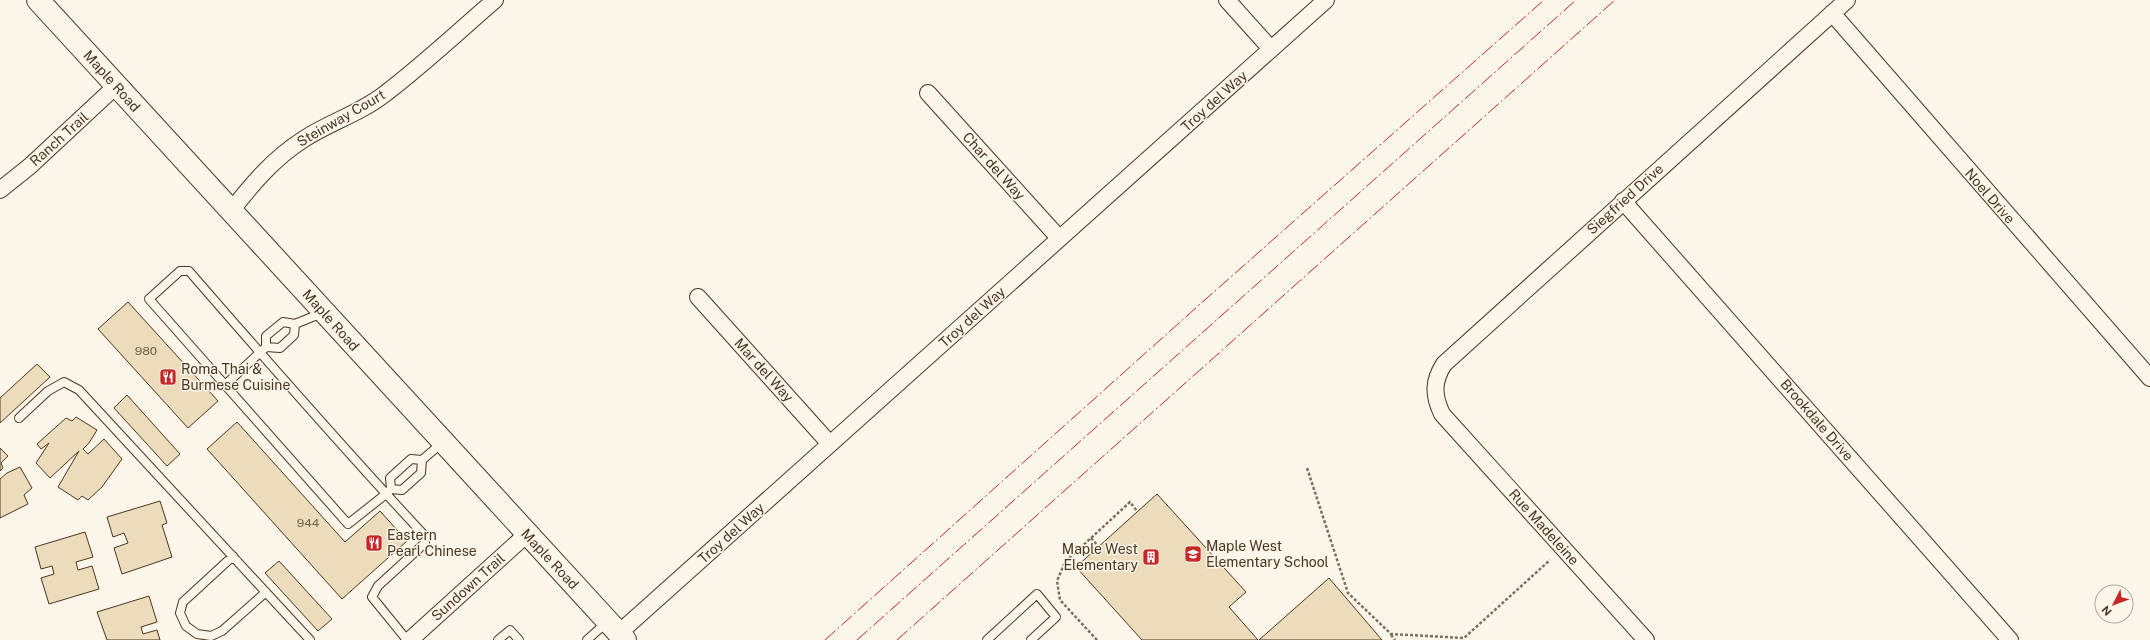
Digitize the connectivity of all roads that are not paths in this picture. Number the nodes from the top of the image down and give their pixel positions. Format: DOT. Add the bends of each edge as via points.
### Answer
graph roads {
  1 [pos="38,0"];
  2 [pos="495,0"];
  3 [pos="1227,0"];
  4 [pos="1326,0"];
  5 [pos="1847,0"];
  6 [pos="1832,13"];
  7 [pos="1271,49"];
  8 [pos="116,86"];
  9 [pos="928,93"];
  10 [pos="0,190"];
  11 [pos="1623,201"];
  12 [pos="231,211"];
  13 [pos="1060,238"];
  14 [pos="698,297"];
  15 [pos="323,312"];
  16 [pos="295,324"];
  17 [pos="266,347"];
  18 [pos="260,353"];
  19 [pos="2150,378"];
  20 [pos="225,385"];
  21 [pos="1442,414"];
  22 [pos="19,418"];
  23 [pos="443,442"];
  24 [pos="830,444"];
  25 [pos="422,460"];
  26 [pos="388,492"];
  27 [pos="527,534"];
  28 [pos="233,556"];
  29 [pos="266,592"];
  30 [pos="617,632"];
  31 [pos="310,640"];
  32 [pos="408,640"];
  33 [pos="498,640"];
  34 [pos="519,640"];
  35 [pos="587,640"];
  36 [pos="987,640"];
  37 [pos="1031,640"];
  38 [pos="1646,640"];
  39 [pos="2010,640"];
  1 -- 8 [label="main road, Maple Road"];
  2 -- 12 [label="street, Steinway Court" via="386,93 361,110 304,139 281,156 254,182"];
  3 -- 7 [label="street"];
  4 -- 7 [label="street, Troy del Way"];
  5 -- 6 [label="street, Siegfried Drive"];
  6 -- 11 [label="street, Siegfried Drive"];
  6 -- 19 [label="street, Noel Drive"];
  7 -- 13 [label="street, Troy del Way"];
  8 -- 10 [label="street, Ranch Trail"];
  8 -- 12 [label="main road, Maple Road"];
  9 -- 13 [label="street, Char del Way"];
  11 -- 21 [label="street, Siegfried Drive" via="1444,364 1438,374 1435,388 1436,401"];
  11 -- 39 [label="street, Brookdale Drive"];
  12 -- 15 [label="main road, Maple Road"];
  13 -- 24 [label="street, Troy del Way"];
  14 -- 24 [label="street, Mar del Way"];
  15 -- 16 [label="lane"];
  15 -- 23 [label="main road, Maple Road"];
  16 -- 17 [label="lane" via="294,336 280,348"];
  16 -- 17 [label="lane" via="283,322 266,336"];
  17 -- 18 [label="lane"];
  18 -- 20 [label="lane"];
  18 -- 20 [label="lane" via="190,271 180,271 149,299"];
  18 -- 26 [label="lane"];
  20 -- 26 [label="lane" via="348,524"];
  21 -- 38 [label="street, Rue Madeleine"];
  22 -- 28 [label="lane" via="48,391 64,382 79,390"];
  23 -- 25 [label="lane"];
  23 -- 27 [label="main road, Maple Road"];
  24 -- 30 [label="street, Troy del Way"];
  25 -- 26 [label="lane" via="421,472 416,477 402,490"];
  25 -- 26 [label="lane" via="411,459 390,478"];
  26 -- 32 [label="lane" via="425,536 425,543 378,586 372,598"];
  27 -- 30 [label="main road, Maple Road"];
  27 -- 32 [label="street, Sundown Trail"];
  28 -- 29 [label="lane"];
  28 -- 29 [label="lane" via="183,602 180,613 186,626 197,634 211,636 222,631"];
  29 -- 31 [label="lane"];
  30 -- 35 [label="lane"];
  33 -- 34 [label="lane" via="510,630"];
  36 -- 37 [label="lane" via="1037,594 1056,616"];
}
